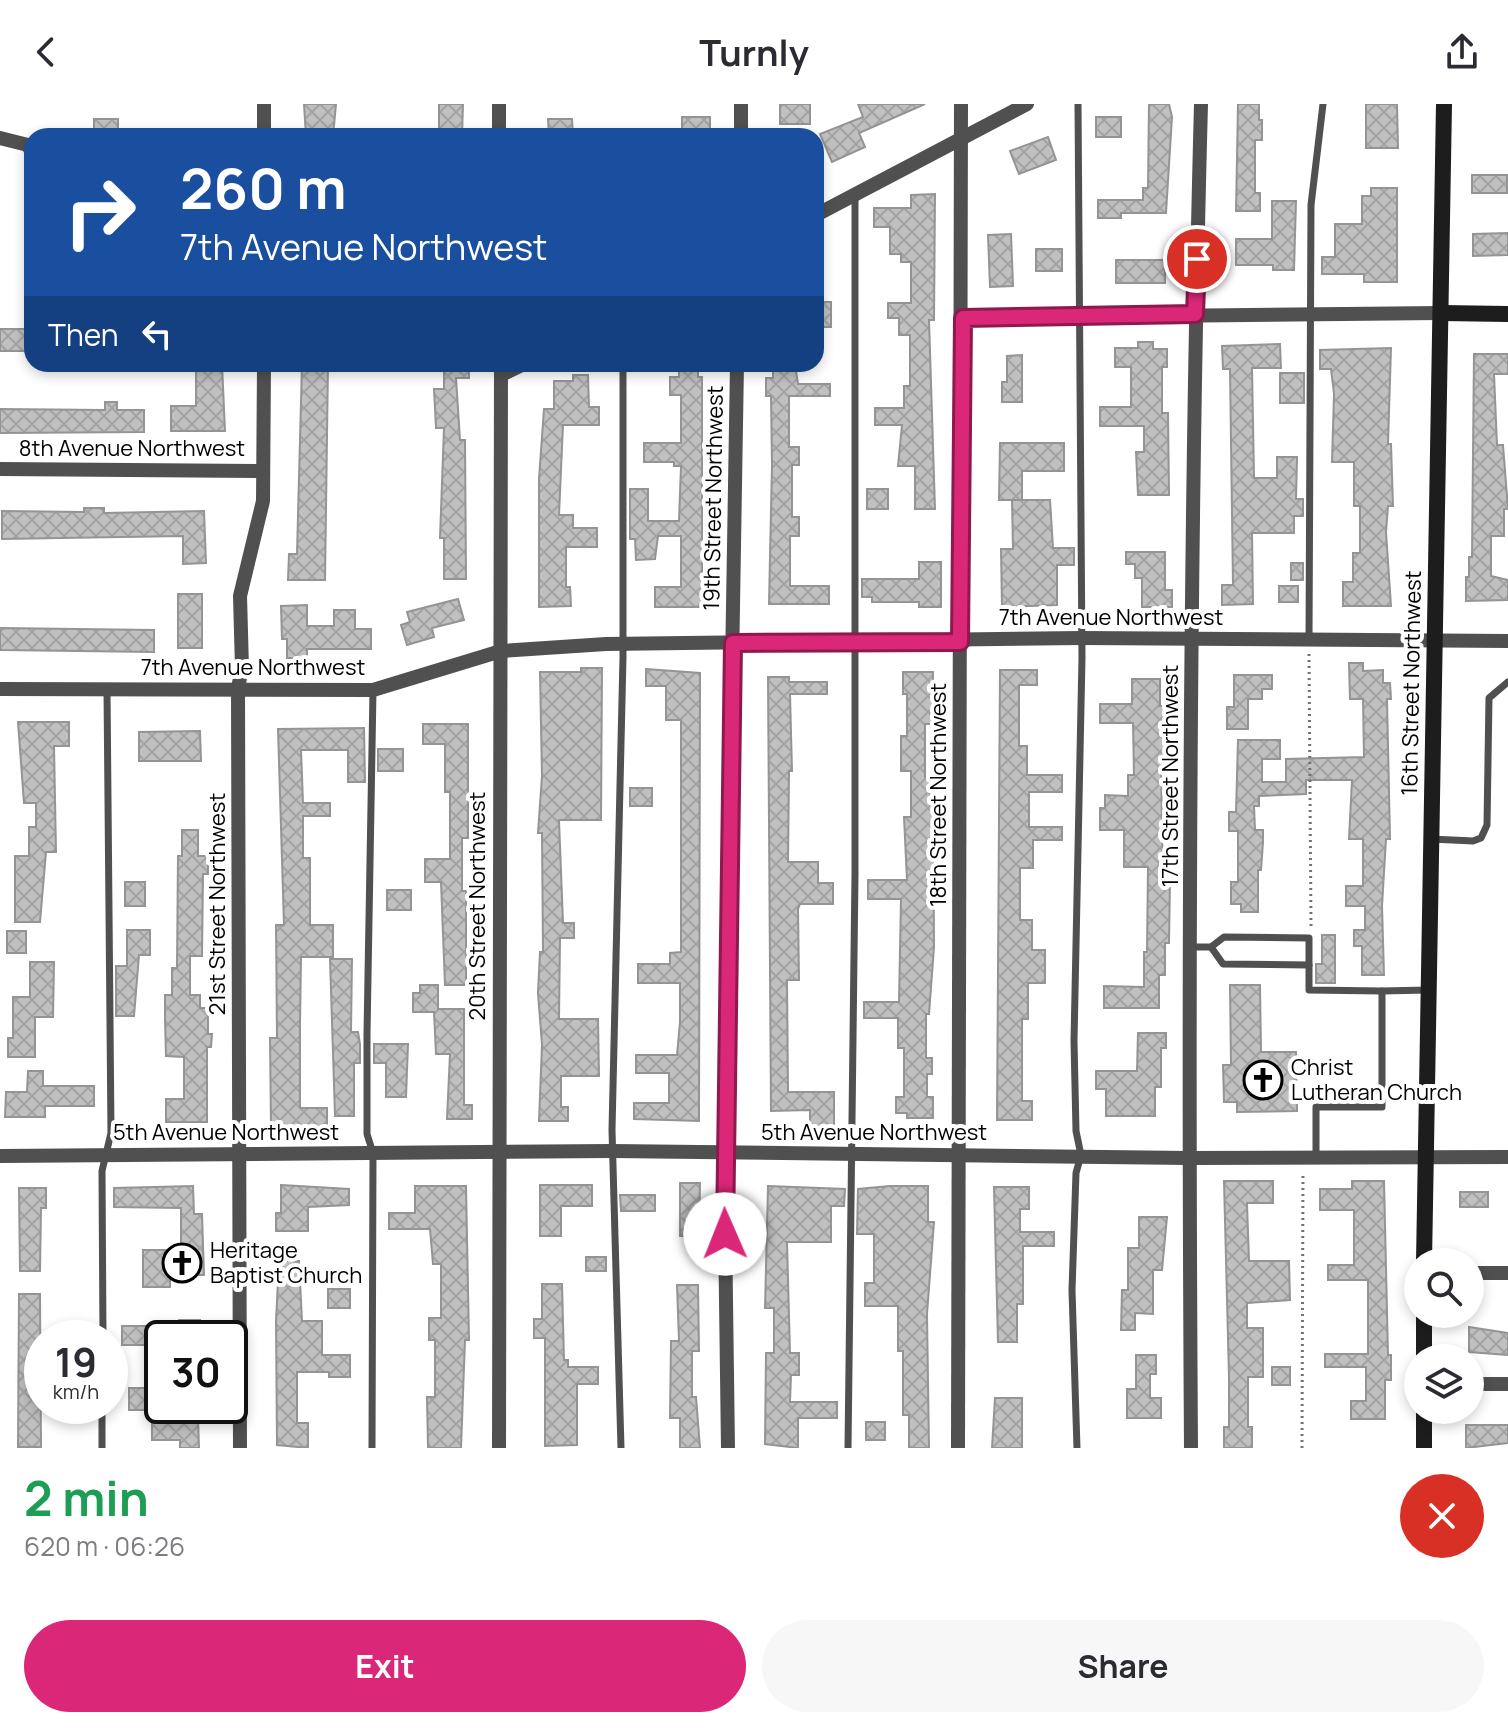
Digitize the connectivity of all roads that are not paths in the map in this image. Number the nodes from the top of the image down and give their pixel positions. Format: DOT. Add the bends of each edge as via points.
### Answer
graph roads {
  1 [pos="264,104"];
  2 [pos="499,104"];
  3 [pos="741,104"];
  4 [pos="961,104"];
  5 [pos="1027,104"];
  6 [pos="1078,104"];
  7 [pos="1201,104"];
  8 [pos="1323,104"];
  9 [pos="1444,104"];
  10 [pos="264,128"];
  11 [pos="499,128"];
  12 [pos="741,128"];
  13 [pos="0,138"];
  14 [pos="961,142"];
  15 [pos="24,144"];
  16 [pos="855,196"];
  17 [pos="824,211"];
  18 [pos="1311,313"];
  19 [pos="1441,313"];
  20 [pos="1195,314"];
  21 [pos="1508,314"];
  22 [pos="1078,315"];
  23 [pos="963,318"];
  24 [pos="264,372"];
  25 [pos="501,372"];
  26 [pos="623,372"];
  27 [pos="737,372"];
  28 [pos="0,469"];
  29 [pos="263,471"];
  30 [pos="1082,638"];
  31 [pos="1193,640"];
  32 [pos="1309,640"];
  33 [pos="1433,640"];
  34 [pos="1508,641"];
  35 [pos="960,642"];
  36 [pos="733,643"];
  37 [pos="853,643"];
  38 [pos="623,644"];
  39 [pos="501,651"];
  40 [pos="1508,682"];
  41 [pos="238,688"];
  42 [pos="0,689"];
  43 [pos="107,689"];
  44 [pos="373,690"];
  45 [pos="1431,839"];
  46 [pos="1191,947"];
  47 [pos="1211,947"];
  48 [pos="1309,965"];
  49 [pos="1428,990"];
  50 [pos="1382,991"];
  51 [pos="612,1151"];
  52 [pos="500,1152"];
  53 [pos="724,1152"];
  54 [pos="373,1153"];
  55 [pos="105,1154"];
  56 [pos="237,1154"];
  57 [pos="851,1155"];
  58 [pos="961,1155"];
  59 [pos="1081,1155"];
  60 [pos="0,1156"];
  61 [pos="1424,1156"];
  62 [pos="1316,1157"];
  63 [pos="1508,1157"];
  64 [pos="1189,1158"];
  65 [pos="1424,1248"];
  66 [pos="1484,1273"];
  67 [pos="1508,1273"];
  68 [pos="103,1320"];
  69 [pos="1484,1384"];
  70 [pos="1508,1384"];
  71 [pos="102,1424"];
  72 [pos="1424,1424"];
  73 [pos="102,1448"];
  74 [pos="240,1448"];
  75 [pos="372,1448"];
  76 [pos="499,1448"];
  77 [pos="621,1448"];
  78 [pos="728,1448"];
  79 [pos="848,1448"];
  80 [pos="958,1448"];
  81 [pos="1077,1448"];
  82 [pos="1191,1448"];
  83 [pos="1424,1448"];
  1 -- 10 [label="street"];
  2 -- 11 [label="street"];
  3 -- 12 [label="street"];
  4 -- 14 [label="street, 18th Street Northwest"];
  5 -- 14 [label="street"];
  6 -- 22 [label="lane"];
  7 -- 20 [label="street, 17th Street Northwest"];
  8 -- 18 [label="lane" via="1311,205"];
  9 -- 19 [label="street, 16th Street Northwest"];
  13 -- 15 [label="street"];
  14 -- 16 [label="street"];
  14 -- 23 [label="street, 18th Street Northwest"];
  16 -- 17 [label="street"];
  16 -- 37 [label="lane"];
  18 -- 19 [label="street"];
  18 -- 20 [label="street"];
  18 -- 32 [label="lane"];
  19 -- 21 [label="street"];
  19 -- 33 [label="street, 16th Street Northwest"];
  20 -- 22 [label="street"];
  20 -- 31 [label="street, 17th Street Northwest"];
  22 -- 23 [label="street"];
  22 -- 30 [label="lane"];
  23 -- 35 [label="street, 18th Street Northwest"];
  24 -- 29 [label="street, 21st Street Northwest"];
  25 -- 39 [label="street, 20th Street Northwest"];
  26 -- 38 [label="lane"];
  27 -- 36 [label="street, 19th Street Northwest"];
  28 -- 29 [label="street, 8th Avenue Northwest"];
  29 -- 41 [label="street, 21st Street Northwest" via="263,501 240,596"];
  30 -- 31 [label="street, 7th Avenue Northwest"];
  30 -- 35 [label="street, 7th Avenue Northwest"];
  30 -- 59 [label="lane" via="1074,1041"];
  31 -- 32 [label="street, 7th Avenue Northwest"];
  31 -- 46 [label="street, 17th Street Northwest"];
  32 -- 33 [label="street, 7th Avenue Northwest"];
  33 -- 34 [label="street, 7th Avenue Northwest"];
  33 -- 45 [label="street, 16th Street Northwest"];
  35 -- 37 [label="street, 7th Avenue Northwest"];
  35 -- 58 [label="street, 18th Street Northwest"];
  36 -- 37 [label="street, 7th Avenue Northwest"];
  36 -- 38 [label="street, 7th Avenue Northwest"];
  36 -- 53 [label="street, 19th Street Northwest"];
  37 -- 57 [label="lane"];
  38 -- 39 [label="street, 7th Avenue Northwest"];
  38 -- 51 [label="lane"];
  39 -- 44 [label="street, 7th Avenue Northwest"];
  39 -- 52 [label="street, 20th Street Northwest"];
  40 -- 45 [label="lane" via="1489,698 1487,825 1481,838"];
  41 -- 43 [label="street, 7th Avenue Northwest"];
  41 -- 44 [label="street, 7th Avenue Northwest"];
  41 -- 56 [label="street, 21st Street Northwest"];
  42 -- 43 [label="street, 7th Avenue Northwest"];
  43 -- 55 [label="lane" via="111,1133"];
  44 -- 54 [label="lane" via="367,1134"];
  45 -- 49 [label="street, 16th Street Northwest"];
  46 -- 47 [label="lane"];
  46 -- 64 [label="street, 17th Street Northwest"];
  47 -- 48 [label="lane" via="1223,964"];
  47 -- 48 [label="lane" via="1224,937 1309,938"];
  48 -- 50 [label="lane" via="1309,990"];
  49 -- 50 [label="lane"];
  49 -- 61 [label="street, 16th Street Northwest"];
  50 -- 62 [label="lane" via="1382,1107 1316,1107"];
  51 -- 52 [label="street, 5th Avenue Northwest"];
  51 -- 53 [label="street, 5th Avenue Northwest"];
  51 -- 77 [label="lane"];
  52 -- 54 [label="street, 5th Avenue Northwest"];
  52 -- 76 [label="street, 20th Street Northwest"];
  53 -- 57 [label="street, 5th Avenue Northwest"];
  53 -- 78 [label="street, 19th Street Northwest"];
  54 -- 56 [label="street, 5th Avenue Northwest"];
  54 -- 75 [label="lane"];
  55 -- 56 [label="street, 5th Avenue Northwest"];
  55 -- 60 [label="street, 5th Avenue Northwest"];
  55 -- 68 [label="lane"];
  56 -- 74 [label="street, 21st Street Northwest"];
  57 -- 58 [label="street, 5th Avenue Northwest"];
  57 -- 79 [label="lane"];
  58 -- 59 [label="street, 5th Avenue Northwest"];
  58 -- 80 [label="street, 18th Street Northwest"];
  59 -- 64 [label="street, 5th Avenue Northwest"];
  59 -- 81 [label="lane" via="1072,1290"];
  61 -- 62 [label="street, 5th Avenue Northwest"];
  61 -- 63 [label="street, 5th Avenue Northwest"];
  61 -- 65 [label="street, 16th Street Northwest"];
  62 -- 64 [label="street, 5th Avenue Northwest"];
  64 -- 82 [label="street, 17th Street Northwest"];
  66 -- 67 [label="street"];
  69 -- 70 [label="street"];
  71 -- 73 [label="lane"];
  72 -- 83 [label="street"];
}
